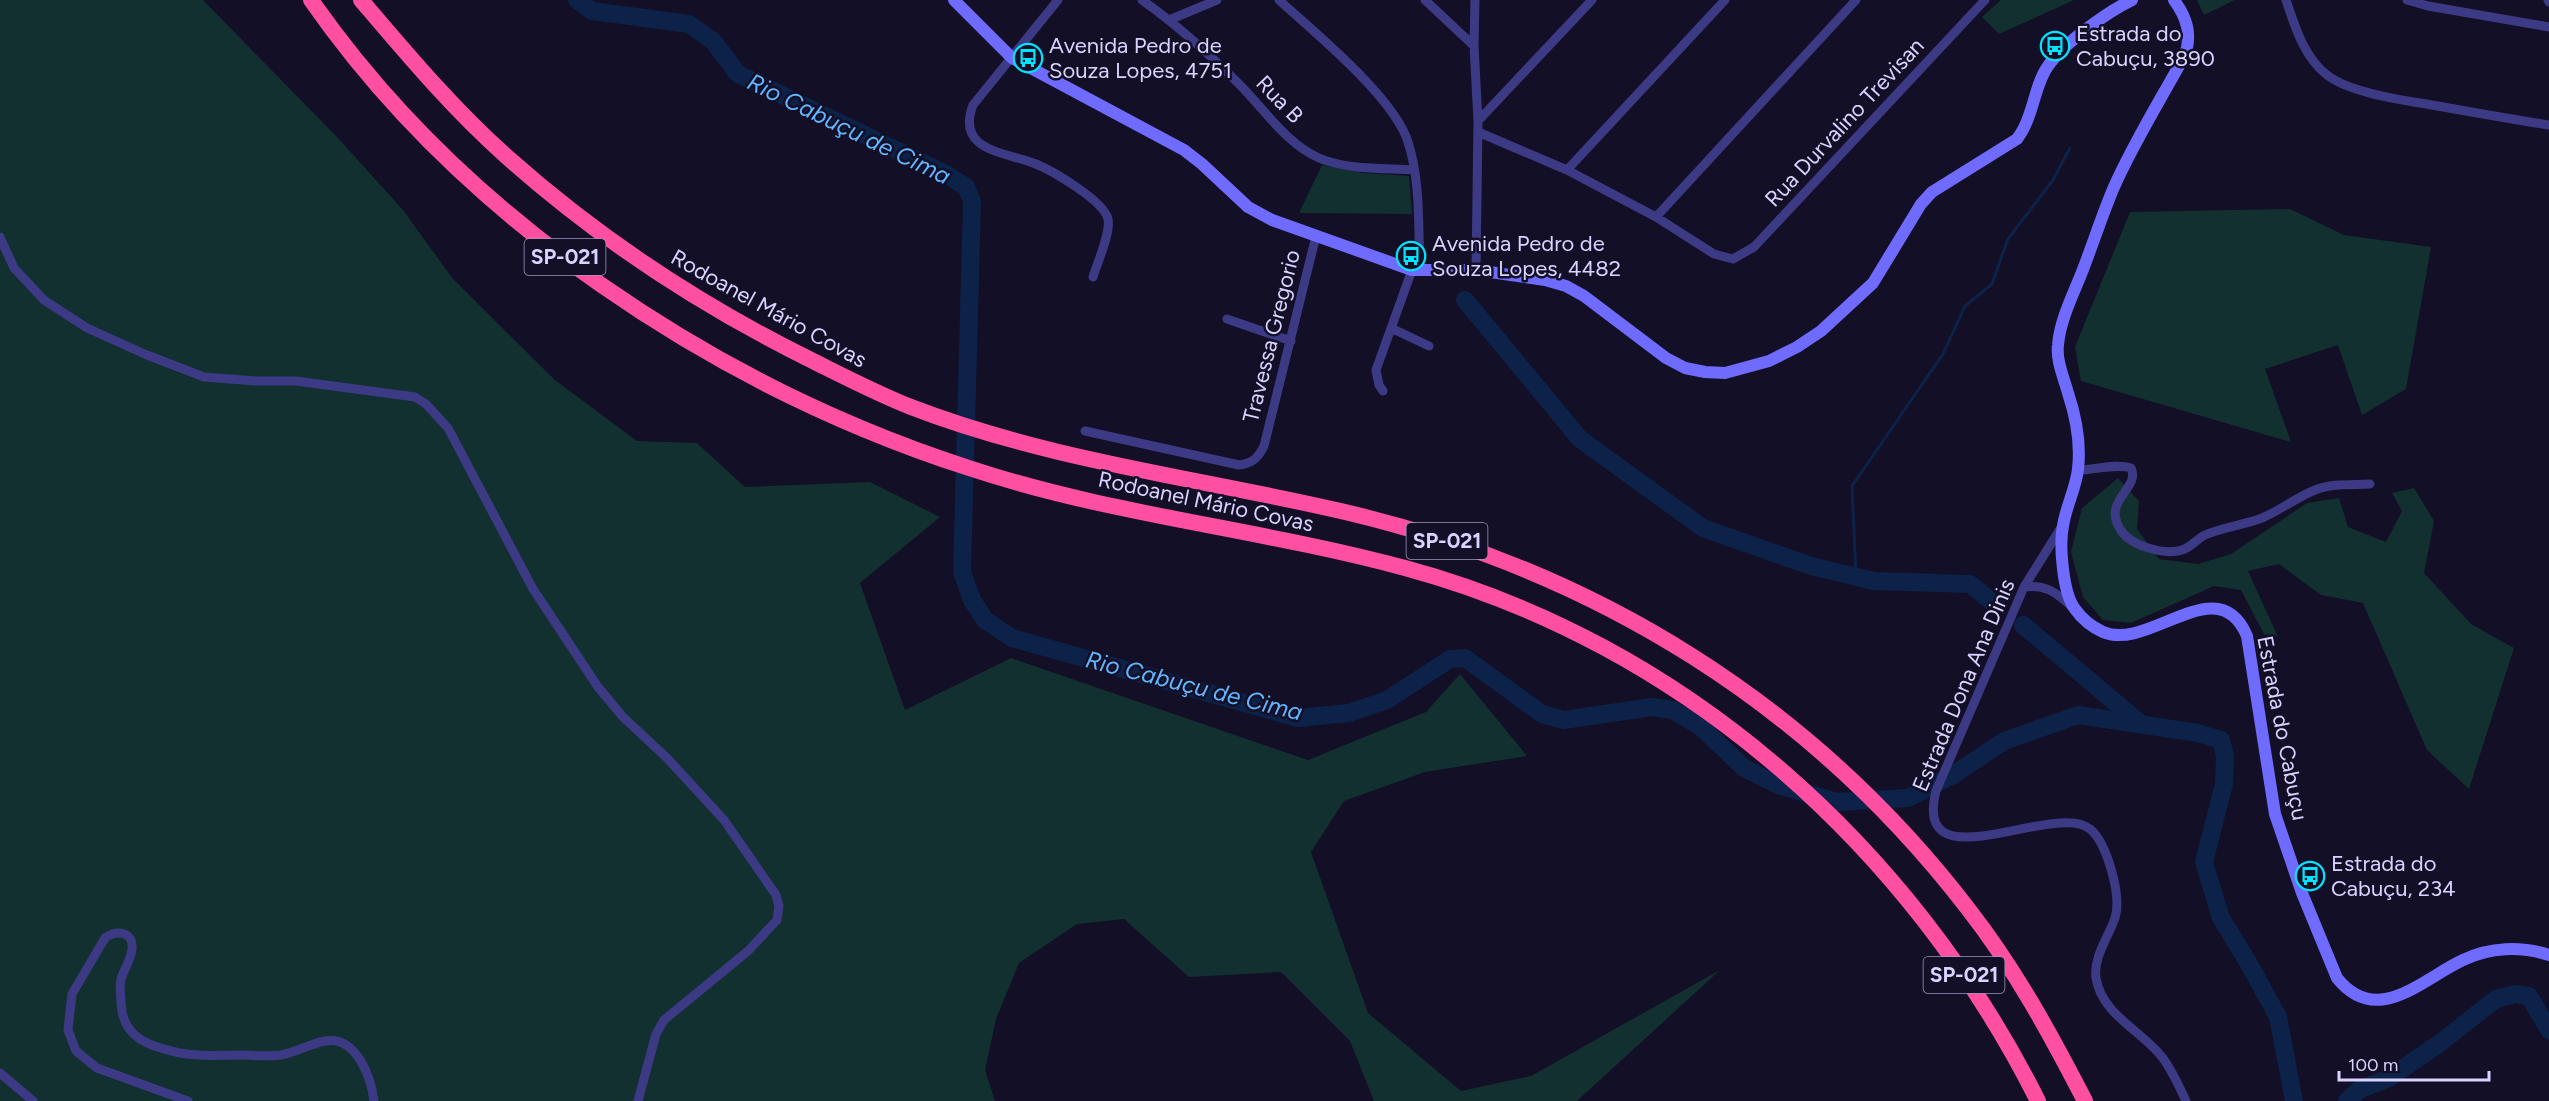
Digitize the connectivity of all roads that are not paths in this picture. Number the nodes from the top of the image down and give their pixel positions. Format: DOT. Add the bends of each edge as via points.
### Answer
graph roads {
  1 [pos="362,0"];
  2 [pos="954,0"];
  3 [pos="1058,0"];
  4 [pos="1142,0"];
  5 [pos="1217,0"];
  6 [pos="1279,0"];
  7 [pos="1425,0"];
  8 [pos="1475,0"];
  9 [pos="1592,0"];
  10 [pos="1725,0"];
  11 [pos="1856,0"];
  12 [pos="1985,0"];
  13 [pos="2132,0"];
  14 [pos="2174,0"];
  15 [pos="2286,0"];
  16 [pos="2407,0"];
  17 [pos="315,6"];
  18 [pos="1169,20"];
  19 [pos="2549,27"];
  20 [pos="1474,46"];
  21 [pos="1012,58"];
  22 [pos="1478,121"];
  23 [pos="2549,125"];
  24 [pos="1478,132"];
  25 [pos="1414,170"];
  26 [pos="1568,170"];
  27 [pos="1656,217"];
  28 [pos="1316,236"];
  29 [pos="0,237"];
  30 [pos="1416,270"];
  31 [pos="1476,270"];
  32 [pos="1093,277"];
  33 [pos="1227,319"];
  34 [pos="1393,329"];
  35 [pos="1291,341"];
  36 [pos="1428,346"];
  37 [pos="1383,391"];
  38 [pos="1084,431"];
  39 [pos="2078,470"];
  40 [pos="2370,484"];
  41 [pos="2062,525"];
  42 [pos="2024,587"];
  43 [pos="2073,608"];
  44 [pos="2549,955"];
  45 [pos="0,1073"];
  46 [pos="33,1101"];
  47 [pos="188,1101"];
  48 [pos="374,1101"];
  49 [pos="638,1101"];
  50 [pos="2038,1101"];
  51 [pos="2085,1101"];
  52 [pos="2186,1101"];
  1 -- 51 [label="highway, Rodoanel Mário Covas / SP-021" via="451,102 558,201 656,272 773,341 874,391 955,422 1054,452 1389,523 1500,560 1630,618 1742,688 1840,769 1933,866 2006,962"];
  2 -- 21 [label="main road"];
  3 -- 21 [label="street"];
  4 -- 18 [label="street, Rua B"];
  5 -- 18 [label="street"];
  6 -- 25 [label="street" via="1391,109 1408,141"];
  7 -- 20 [label="street"];
  8 -- 20 [label="street"];
  9 -- 22 [label="street"];
  10 -- 26 [label="street"];
  11 -- 27 [label="street"];
  12 -- 27 [label="street, Rua Durvalino Trevisan" via="1754,248 1733,259 1724,258"];
  13 -- 31 [label="main road" via="2100,18 2047,67 2017,139 1932,192 1921,204 1874,282 1821,330 1769,361 1725,373 1685,368 1566,286"];
  14 -- 39 [label="main road" via="2188,25 2185,55 2114,188 2060,334 2058,357 2074,413"];
  15 -- 23 [label="street" via="2297,36 2328,76 2387,97"];
  16 -- 19 [label="street"];
  17 -- 50 [label="highway, Rodoanel Mário Covas / SP-021" via="395,104 542,241 665,327 731,365 866,431 971,469 1039,489 1413,570 1503,602 1600,646 1702,708 1782,770 1875,858 1952,957 2006,1040"];
  18 -- 25 [label="street, Rua B" via="1304,149 1336,164"];
  20 -- 22 [label="street"];
  21 -- 28 [label="main road" via="1184,150 1248,207"];
  21 -- 32 [label="street" via="973,105 969,117 973,136 1000,155 1048,170 1105,212 1108,231"];
  22 -- 24 [label="street"];
  24 -- 26 [label="street"];
  24 -- 31 [label="street"];
  25 -- 30 [label="street"];
  26 -- 27 [label="street"];
  28 -- 30 [label="main road"];
  28 -- 35 [label="street, Travessa Gregorio"];
  29 -- 49 [label="street" via="14,268 44,300 87,328 147,355 204,377 296,381 415,397 448,428 534,589 598,687 724,820 766,877 779,906 777,920 748,951 664,1020 656,1034"];
  30 -- 31 [label="main road"];
  30 -- 34 [label="street"];
  33 -- 35 [label="street"];
  34 -- 36 [label="street"];
  34 -- 37 [label="street" via="1376,369"];
  35 -- 38 [label="street, Travessa Gregorio" via="1264,446 1259,457 1250,463 1239,465"];
  39 -- 40 [label="street" via="2123,465 2131,468 2132,482 2120,496 2114,512 2116,522 2121,532 2136,543 2166,551 2189,548 2204,536 2265,517 2318,489"];
  39 -- 41 [label="main road"];
  41 -- 42 [label="street, Estrada Dona Ana Dinis"];
  41 -- 43 [label="main road" via="2061,557"];
  42 -- 43 [label="street" via="2048,588"];
  42 -- 52 [label="street, Estrada Dona Ana Dinis" via="1936,791 1933,816 1950,836 1964,839 2058,821 2075,821 2089,827 2100,839 2112,874 2116,915 2097,963 2096,977 2104,999 2161,1056"];
  43 -- 44 [label="main road, Estrada do Cabuçu" via="2091,626 2119,636 2210,608 2240,621 2247,636 2275,814 2307,904 2337,978 2346,990 2371,1000 2387,999 2479,954 2516,948"];
  45 -- 46 [label="street"];
  47 -- 48 [label="street" via="97,1068 76,1051 68,1030 72,994 110,934 126,934 132,940 120,982 121,1015 135,1037 154,1047 193,1056 275,1055 326,1040 341,1041 355,1052 371,1083"];
}
